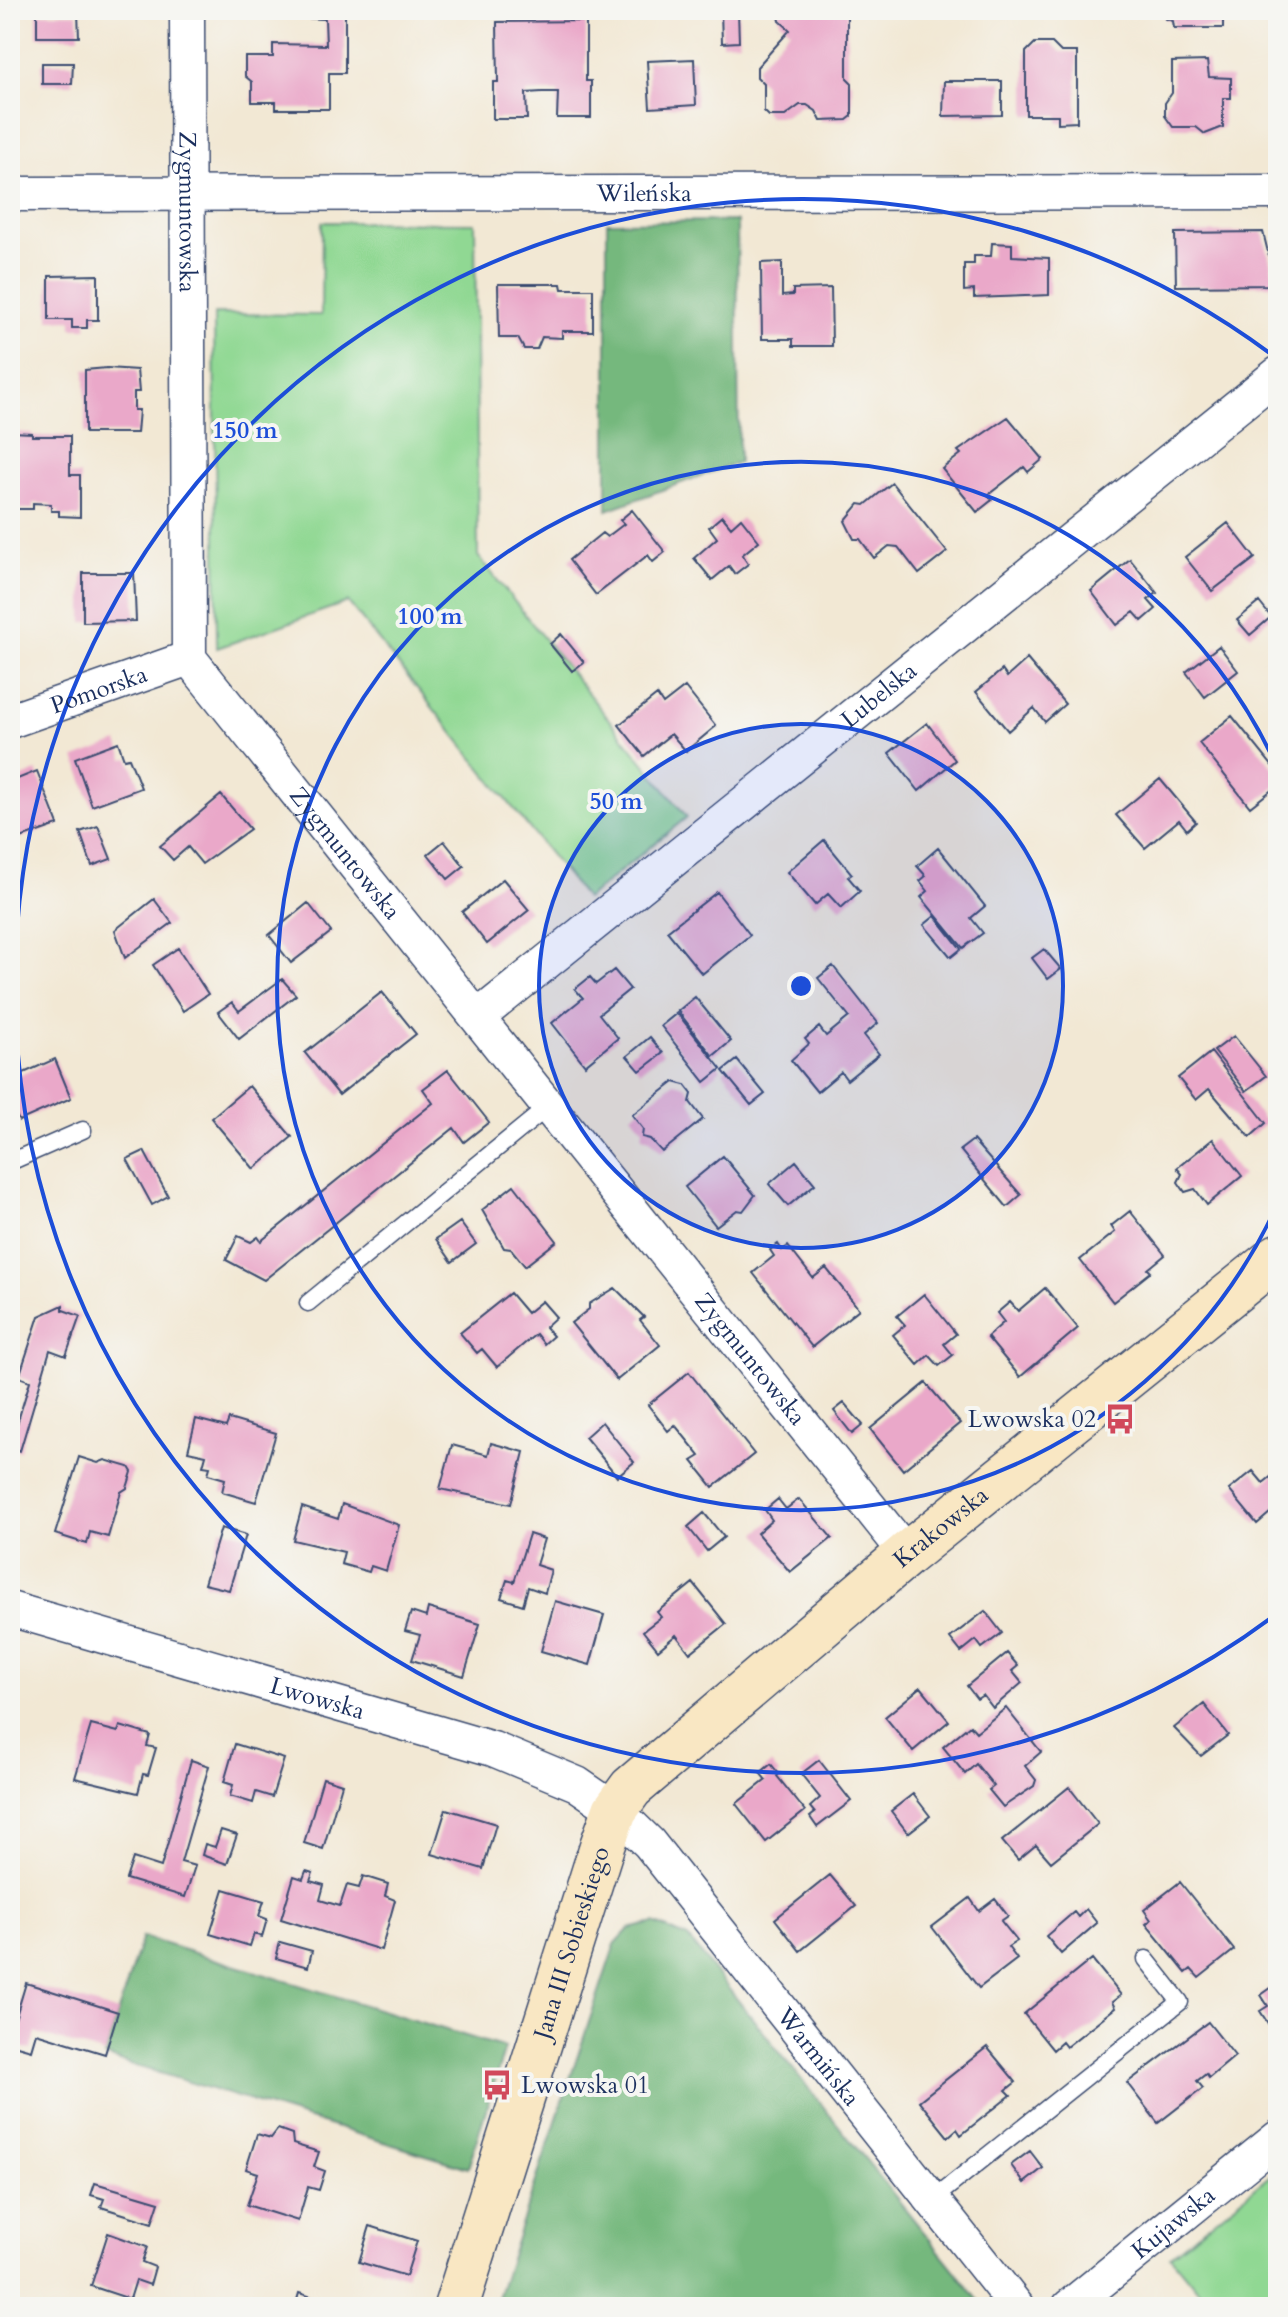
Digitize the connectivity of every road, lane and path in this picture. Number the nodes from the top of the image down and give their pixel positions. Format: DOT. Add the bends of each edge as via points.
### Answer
graph roads {
  1 [pos="187,10"];
  2 [pos="1278,192"];
  3 [pos="188,193"];
  4 [pos="10,194"];
  5 [pos="1278,374"];
  6 [pos="189,658"];
  7 [pos="10,721"];
  8 [pos="478,1017"];
  9 [pos="549,1106"];
  10 [pos="83,1130"];
  11 [pos="10,1162"];
  12 [pos="1278,1256"];
  13 [pos="308,1303"];
  14 [pos="907,1554"];
  15 [pos="10,1609"];
  16 [pos="615,1810"];
  17 [pos="1146,1959"];
  18 [pos="1278,2138"];
  19 [pos="933,2199"];
  20 [pos="456,2307"];
  21 [pos="1017,2307"];
  22 [pos="1069,2307"];
  1 -- 3 [label="street, Zygmuntowska"];
  2 -- 3 [label="street, Wileńska"];
  3 -- 4 [label="street, Wileńska"];
  3 -- 6 [label="street, Zygmuntowska"];
  5 -- 8 [label="street, Lubelska"];
  6 -- 7 [label="street, Pomorska"];
  6 -- 8 [label="street, Zygmuntowska"];
  8 -- 9 [label="street, Zygmuntowska"];
  9 -- 13 [label="lane"];
  9 -- 14 [label="street, Zygmuntowska"];
  10 -- 11 [label="lane"];
  12 -- 14 [label="street, Krakowska"];
  14 -- 16 [label="street, Krakowska" via="675,1747"];
  15 -- 16 [label="street, Lwowska" via="493,1749 577,1784"];
  16 -- 19 [label="street, Warmińska" via="649,1843"];
  16 -- 20 [label="street, Jana III Sobieskiego"];
  17 -- 19 [label="lane" via="1180,2002"];
  18 -- 22 [label="street, Kujawska"];
  19 -- 21 [label="street, Warmińska"];
}
